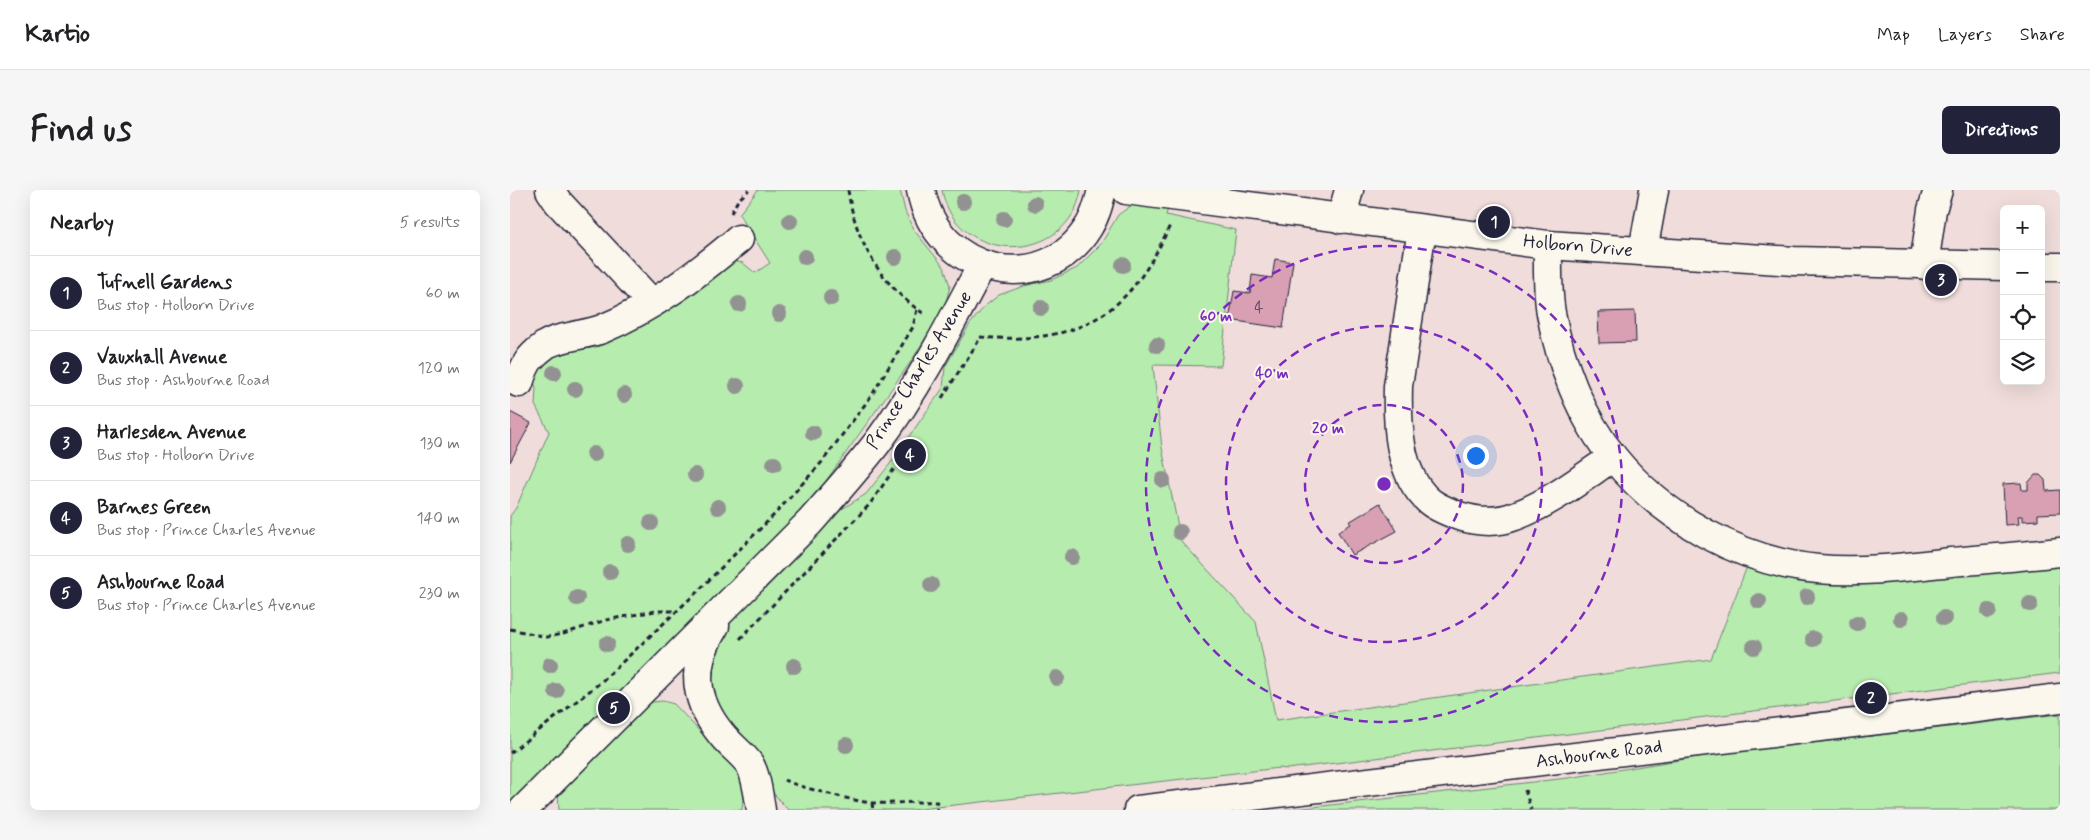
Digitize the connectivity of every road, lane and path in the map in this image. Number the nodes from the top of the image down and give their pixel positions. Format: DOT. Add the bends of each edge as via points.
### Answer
graph roads {
  1 [pos="550,190"];
  2 [pos="921,190"];
  3 [pos="1102,190"];
  4 [pos="1126,190"];
  5 [pos="1349,190"];
  6 [pos="1654,190"];
  7 [pos="1938,190"];
  8 [pos="1341,219"];
  9 [pos="1422,229"];
  10 [pos="739,239"];
  11 [pos="1548,245"];
  12 [pos="1642,251"];
  13 [pos="982,265"];
  14 [pos="1924,265"];
  15 [pos="2000,266"];
  16 [pos="2045,267"];
  17 [pos="2060,267"];
  18 [pos="652,303"];
  19 [pos="916,308"];
  20 [pos="981,337"];
  21 [pos="519,383"];
  22 [pos="941,400"];
  23 [pos="1613,457"];
  24 [pos="897,464"];
  25 [pos="2060,552"];
  26 [pos="729,604"];
  27 [pos="676,611"];
  28 [pos="510,628"];
  29 [pos="735,644"];
  30 [pos="2060,698"];
  31 [pos="510,753"];
  32 [pos="779,775"];
  33 [pos="872,803"];
  34 [pos="534,805"];
  35 [pos="761,810"];
  36 [pos="872,810"];
  37 [pos="937,810"];
  38 [pos="1138,810"];
  1 -- 18 [label="main road"];
  2 -- 13 [label="main road" via="935,229 948,244"];
  3 -- 13 [label="main road" via="1089,226 1061,255 1023,269"];
  4 -- 8 [label="main road, Holborn Drive"];
  5 -- 8 [label="main road"];
  6 -- 12 [label="main road"];
  7 -- 14 [label="main road"];
  8 -- 9 [label="main road, Holborn Drive"];
  9 -- 11 [label="main road, Holborn Drive"];
  9 -- 23 [label="main road" via="1398,386 1397,412 1405,460 1413,482 1429,501 1446,511 1466,518 1500,520 1532,509"];
  10 -- 18 [label="main road" via="697,274"];
  11 -- 12 [label="main road, Holborn Drive"];
  11 -- 23 [label="main road" via="1548,291 1559,346 1582,407"];
  12 -- 14 [label="main road, Holborn Drive"];
  13 -- 26 [label="main road, Prince Charles Avenue" via="946,334 877,442 810,522"];
  14 -- 15 [label="main road, Holborn Drive"];
  16 -- 17 [label="main road"];
  18 -- 21 [label="main road" via="602,329 546,344 526,362"];
  19 -- 27 [label="path" via="913,327 907,338 872,395 822,462 775,514"];
  20 -- 22 [label="path"];
  23 -- 25 [label="main road" via="1639,484 1683,520 1725,543 1770,559 1816,568 1866,570"];
  24 -- 29 [label="path" via="864,510"];
  26 -- 34 [label="main road, Prince Charles Avenue"];
  26 -- 35 [label="main road, Prince Charles Avenue" via="700,656 697,686 714,724 750,764"];
  27 -- 28 [label="path" via="655,611 606,620 547,637"];
  27 -- 31 [label="path" via="600,682"];
  30 -- 38 [label="main road, Ashbourne Road"];
  32 -- 33 [label="path" via="785,781"];
  33 -- 36 [label="path"];
  33 -- 37 [label="path" via="937,802"];
}
